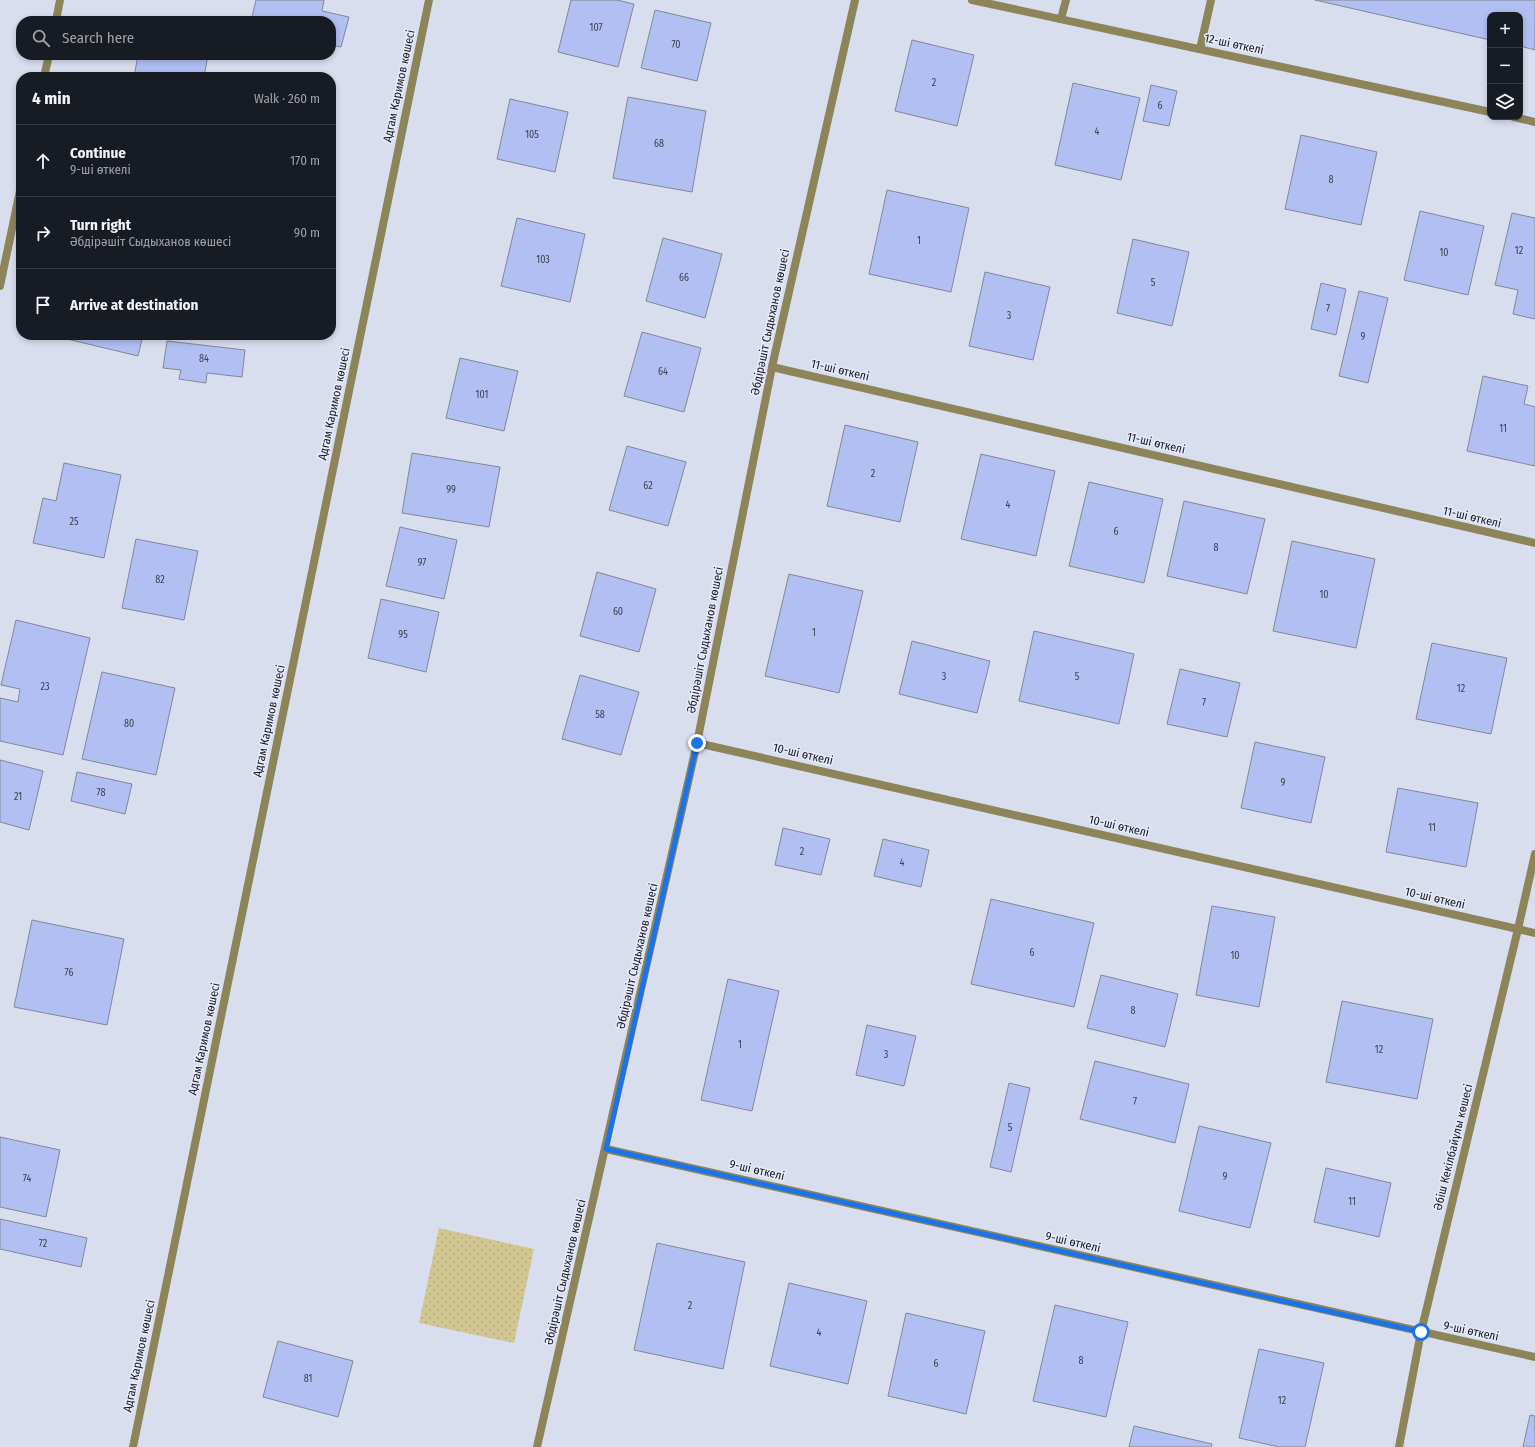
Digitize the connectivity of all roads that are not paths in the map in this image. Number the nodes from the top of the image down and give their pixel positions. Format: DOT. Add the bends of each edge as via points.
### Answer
graph roads {
  1 [pos="60,0"];
  2 [pos="429,0"];
  3 [pos="855,0"];
  4 [pos="972,0"];
  5 [pos="1066,0"];
  6 [pos="1211,0"];
  7 [pos="57,16"];
  8 [pos="1061,19"];
  9 [pos="1200,49"];
  10 [pos="48,60"];
  11 [pos="45,72"];
  12 [pos="1487,111"];
  13 [pos="1523,119"];
  14 [pos="1535,122"];
  15 [pos="16,210"];
  16 [pos="0,286"];
  17 [pos="772,367"];
  18 [pos="1535,544"];
  19 [pos="697,743"];
  20 [pos="1535,854"];
  21 [pos="1518,929"];
  22 [pos="1535,933"];
  23 [pos="606,1149"];
  24 [pos="1421,1332"];
  25 [pos="1535,1357"];
  26 [pos="133,1447"];
  27 [pos="537,1447"];
  28 [pos="1399,1447"];
  1 -- 7 [label="street"];
  2 -- 26 [label="street, Адгам Каримов көшесі"];
  3 -- 17 [label="street, Әбдірәшіт Сыдыханов көшесі"];
  4 -- 8 [label="street, 12-ші өткелі"];
  5 -- 8 [label="street"];
  6 -- 9 [label="street"];
  8 -- 9 [label="street, 12-ші өткелі"];
  9 -- 12 [label="street, 12-ші өткелі"];
  10 -- 11 [label="street"];
  13 -- 14 [label="street"];
  15 -- 16 [label="street"];
  17 -- 18 [label="street, 11-ші өткелі"];
  17 -- 19 [label="street, Әбдірәшіт Сыдыханов көшесі"];
  19 -- 21 [label="street, 10-ші өткелі"];
  19 -- 23 [label="street, Әбдірәшіт Сыдыханов көшесі"];
  20 -- 21 [label="street, Әбіш Кекілбайұлы көшесі"];
  21 -- 22 [label="street, 10-ші өткелі"];
  21 -- 24 [label="street, Әбіш Кекілбайұлы көшесі"];
  23 -- 24 [label="street, 9-ші өткелі"];
  23 -- 27 [label="street, Әбдірәшіт Сыдыханов көшесі"];
  24 -- 25 [label="street, 9-ші өткелі"];
  24 -- 28 [label="street, Әбіш Кекілбайұлы көшесі"];
}
